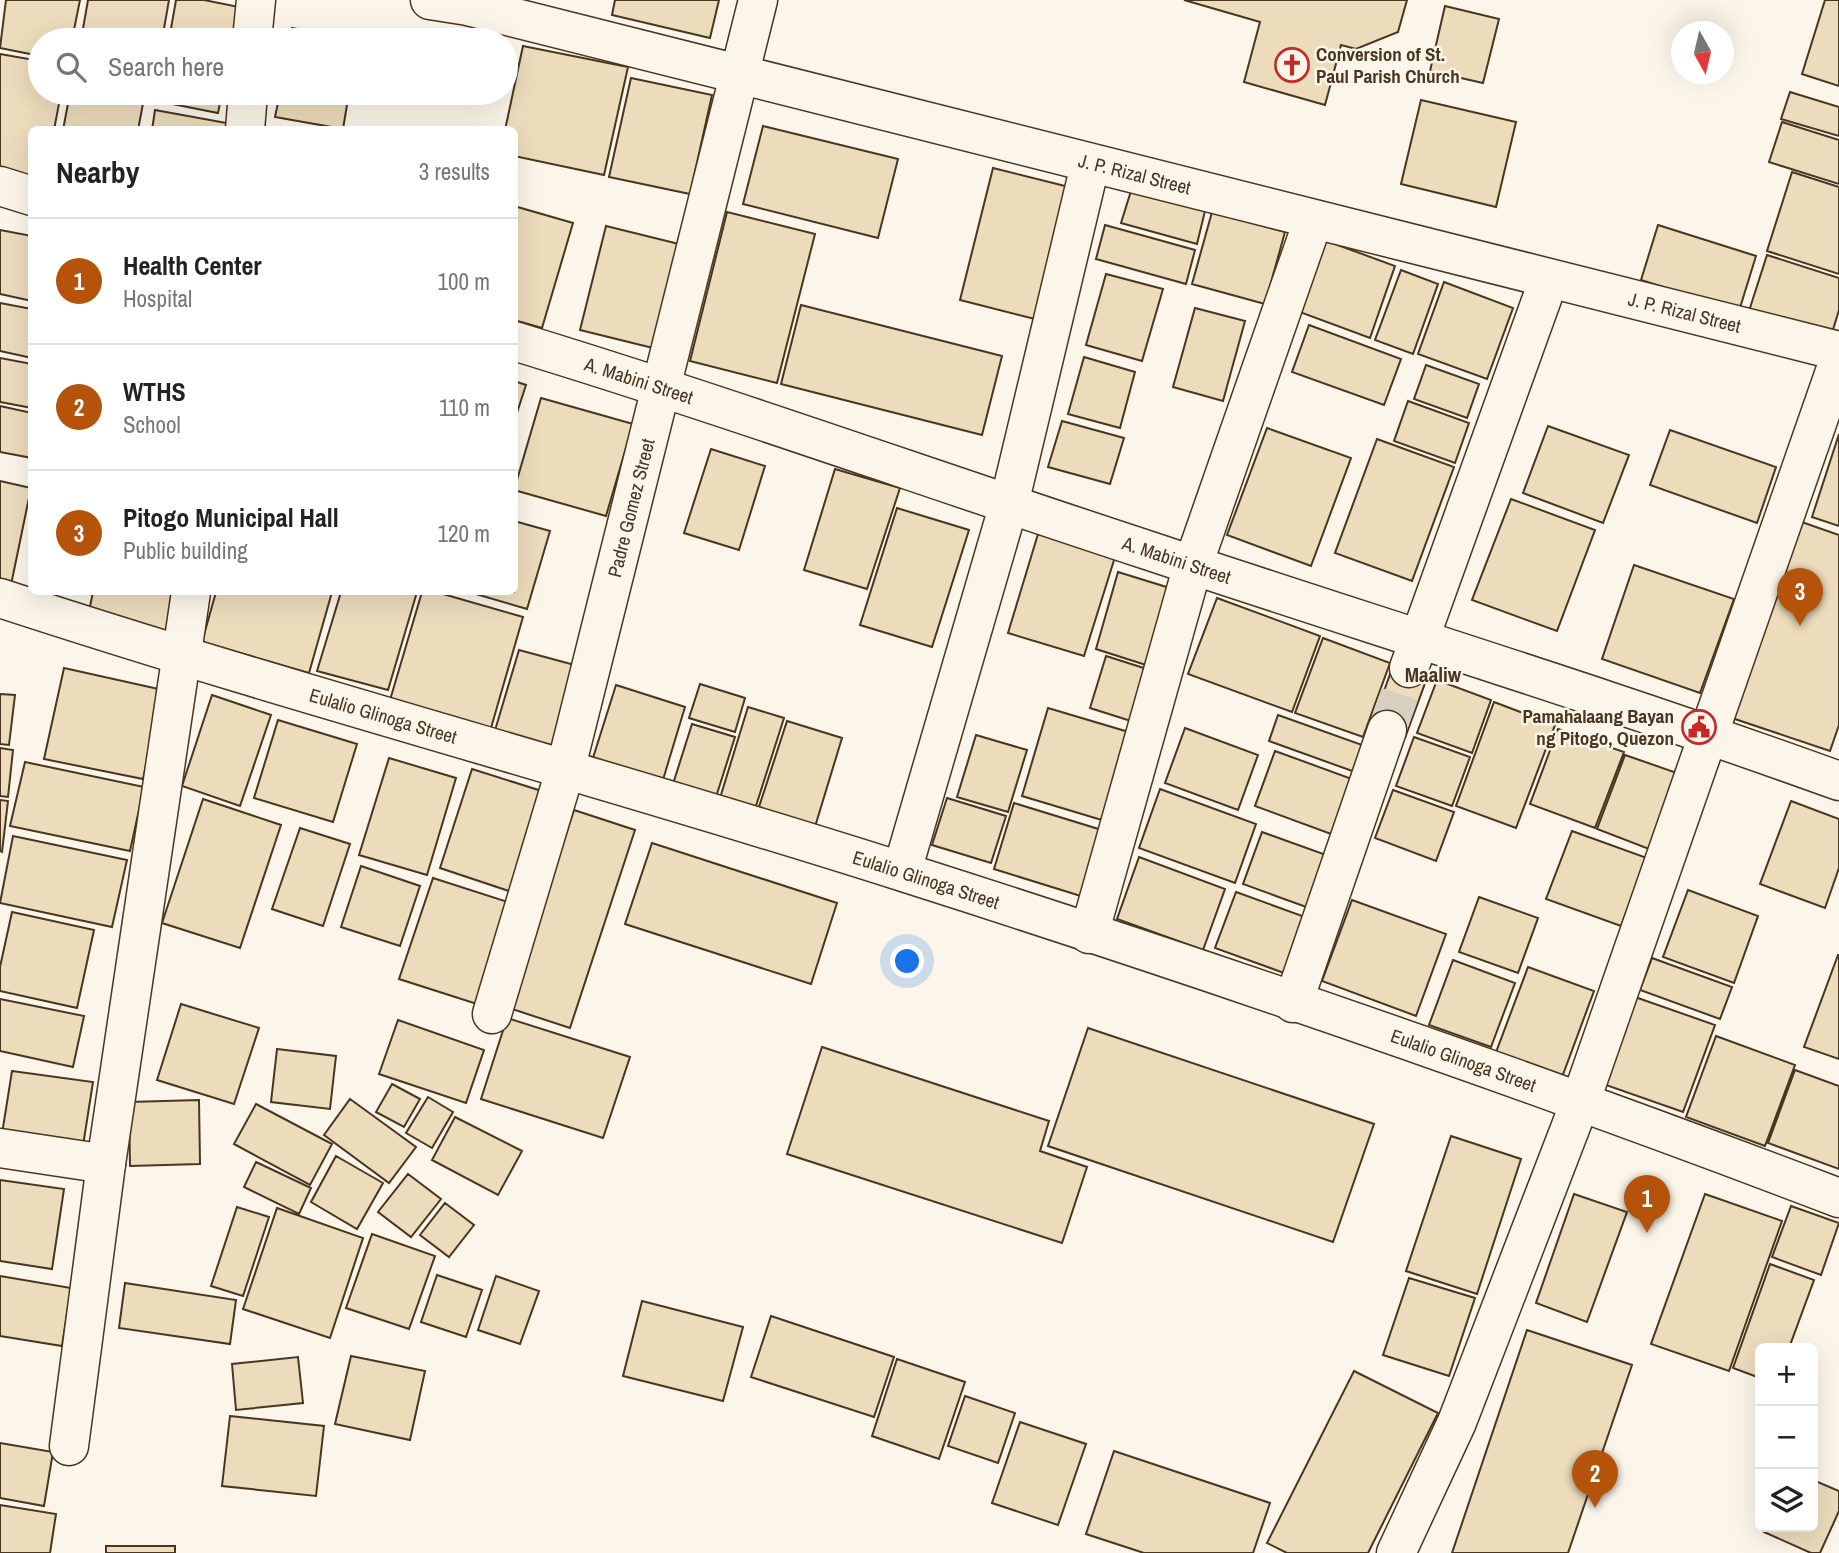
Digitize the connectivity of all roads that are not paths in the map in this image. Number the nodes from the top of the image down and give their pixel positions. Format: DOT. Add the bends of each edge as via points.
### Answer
graph roads {
  1 [pos="256,0"];
  2 [pos="430,0"];
  3 [pos="758,0"];
  4 [pos="253,28"];
  5 [pos="741,72"];
  6 [pos="247,105"];
  7 [pos="245,126"];
  8 [pos="1090,165"];
  9 [pos="0,186"];
  10 [pos="28,195"];
  11 [pos="1313,221"];
  12 [pos="1549,279"];
  13 [pos="518,342"];
  14 [pos="1839,351"];
  15 [pos="1839,360"];
  16 [pos="661,386"];
  17 [pos="1009,505"];
  18 [pos="1193,565"];
  19 [pos="191,595"];
  20 [pos="0,598"];
  21 [pos="1414,654"];
  22 [pos="182,658"];
  23 [pos="1387,730"];
  24 [pos="1708,734"];
  25 [pos="565,771"];
  26 [pos="1839,781"];
  27 [pos="902,871"];
  28 [pos="1089,934"];
  29 [pos="1293,1003"];
  30 [pos="492,1014"];
  31 [pos="1581,1100"];
  32 [pos="0,1148"];
  33 [pos="106,1164"];
  34 [pos="1839,1198"];
  35 [pos="69,1446"];
  36 [pos="1396,1553"];
  1 -- 4 [label="street"];
  2 -- 5 [label="street, J. P. Rizal Street"];
  3 -- 5 [label="street, Padre Gomez Street"];
  5 -- 8 [label="street, J. P. Rizal Street"];
  5 -- 16 [label="street, Padre Gomez Street"];
  6 -- 7 [label="street"];
  8 -- 11 [label="street, J. P. Rizal Street"];
  8 -- 17 [label="street"];
  9 -- 10 [label="street"];
  11 -- 12 [label="street, J. P. Rizal Street"];
  11 -- 18 [label="street"];
  12 -- 14 [label="street, J. P. Rizal Street"];
  12 -- 21 [label="street"];
  13 -- 16 [label="street, A. Mabini Street"];
  15 -- 24 [label="street"];
  16 -- 17 [label="street, A. Mabini Street"];
  16 -- 25 [label="street, Padre Gomez Street"];
  17 -- 18 [label="street, A. Mabini Street"];
  17 -- 27 [label="street"];
  18 -- 21 [label="street, A. Mabini Street"];
  18 -- 28 [label="street"];
  19 -- 22 [label="street"];
  20 -- 22 [label="street, Eulalio Glinoga Street"];
  21 -- 24 [label="street, A. Mabini Street"];
  22 -- 25 [label="street, Eulalio Glinoga Street"];
  22 -- 33 [label="street"];
  23 -- 29 [label="street"];
  24 -- 26 [label="street, A. Mabini Street"];
  24 -- 31 [label="street"];
  25 -- 27 [label="street, Eulalio Glinoga Street"];
  25 -- 30 [label="street, Padre Gomez Street"];
  27 -- 28 [label="street, Eulalio Glinoga Street"];
  28 -- 29 [label="street, Eulalio Glinoga Street"];
  29 -- 31 [label="street, Eulalio Glinoga Street"];
  31 -- 34 [label="street, Eulalio Glinoga Street"];
  31 -- 36 [label="street" via="1457,1422"];
  32 -- 33 [label="street"];
  33 -- 35 [label="street"];
}
